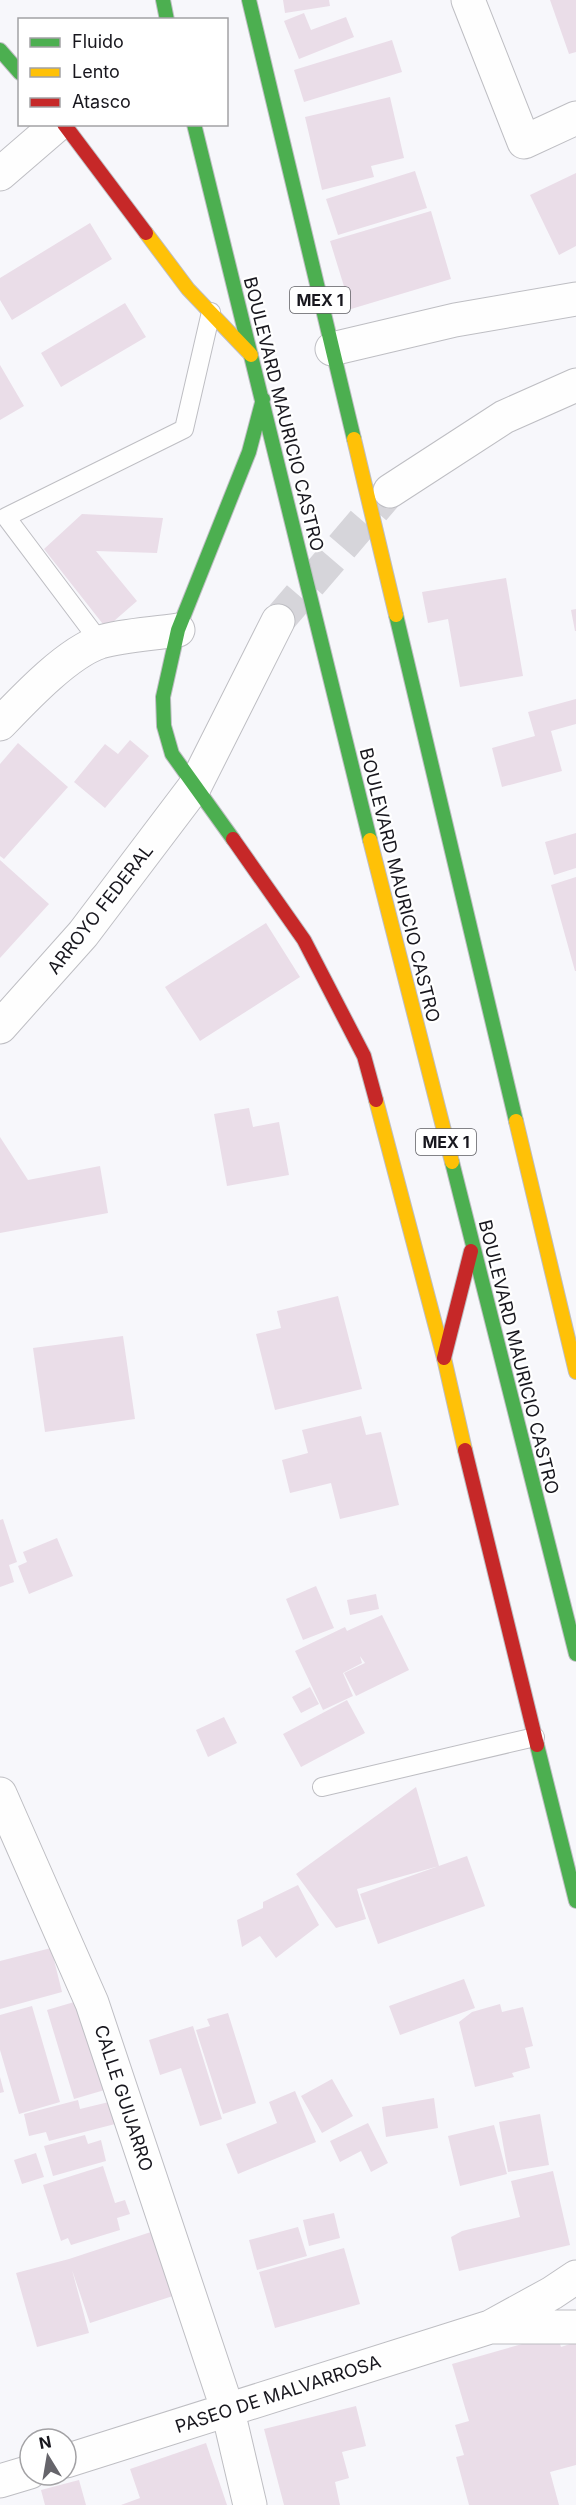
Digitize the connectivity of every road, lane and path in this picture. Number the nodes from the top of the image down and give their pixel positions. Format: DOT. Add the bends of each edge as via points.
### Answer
graph roads {
  1 [pos="163,0"];
  2 [pos="249,0"];
  3 [pos="468,0"];
  4 [pos="167,18"];
  5 [pos="0,50"];
  6 [pos="18,71"];
  7 [pos="576,118"];
  8 [pos="56,126"];
  9 [pos="66,126"];
  10 [pos="194,126"];
  11 [pos="0,174"];
  12 [pos="576,299"];
  13 [pos="211,312"];
  14 [pos="332,349"];
  15 [pos="251,355"];
  16 [pos="576,385"];
  17 [pos="262,399"];
  18 [pos="390,491"];
  19 [pos="278,621"];
  20 [pos="178,630"];
  21 [pos="100,642"];
  22 [pos="0,724"];
  23 [pos="195,786"];
  24 [pos="0,1028"];
  25 [pos="472,1247"];
  26 [pos="444,1358"];
  27 [pos="576,1372"];
  28 [pos="576,1654"];
  29 [pos="535,1737"];
  30 [pos="322,1787"];
  31 [pos="0,1794"];
  32 [pos="576,1901"];
  33 [pos="576,2277"];
  34 [pos="490,2326"];
  35 [pos="576,2327"];
  36 [pos="228,2411"];
  37 [pos="78,2457"];
  38 [pos="18,2476"];
  39 [pos="0,2481"];
  40 [pos="250,2505"];
  1 -- 4 [label="main road"];
  2 -- 14 [label="main road, MEX 1"];
  3 -- 7 [label="street" via="524,142"];
  5 -- 6 [label="main road"];
  8 -- 11 [label="street"];
  9 -- 13 [label="main road" via="188,289"];
  10 -- 15 [label="main road, BOULEVARD MAURICIO CASTRO / MEX 1"];
  12 -- 14 [label="street" via="455,320"];
  13 -- 15 [label="main road"];
  13 -- 21 [label="lane" via="184,429 6,517"];
  14 -- 27 [label="main road, MEX 1"];
  15 -- 17 [label="main road, BOULEVARD MAURICIO CASTRO / MEX 1"];
  16 -- 18 [label="street" via="504,417"];
  17 -- 20 [label="main road" via="249,452"];
  17 -- 25 [label="main road, BOULEVARD MAURICIO CASTRO / MEX 1"];
  19 -- 23 [label="street, ARROYO FEDERAL"];
  20 -- 21 [label="street"];
  20 -- 23 [label="main road" via="163,697 164,726 172,754"];
  21 -- 22 [label="street" via="55,671"];
  23 -- 24 [label="street, ARROYO FEDERAL" via="83,934"];
  23 -- 26 [label="main road" via="304,940 364,1056"];
  25 -- 26 [label="main road"];
  25 -- 28 [label="main road, BOULEVARD MAURICIO CASTRO / MEX 1"];
  26 -- 29 [label="main road"];
  29 -- 30 [label="lane"];
  29 -- 32 [label="main road"];
  31 -- 36 [label="street, CALLE GUIJARRO" via="92,2003"];
  33 -- 34 [label="street, PASEO DE MALVARROSA"];
  34 -- 35 [label="street, PASEO DE MALVARROSA"];
  34 -- 36 [label="street, PASEO DE MALVARROSA"];
  36 -- 37 [label="street, PASEO DE MALVARROSA"];
  36 -- 40 [label="street, CALLE GUIJARRO"];
  38 -- 39 [label="street"];
}
